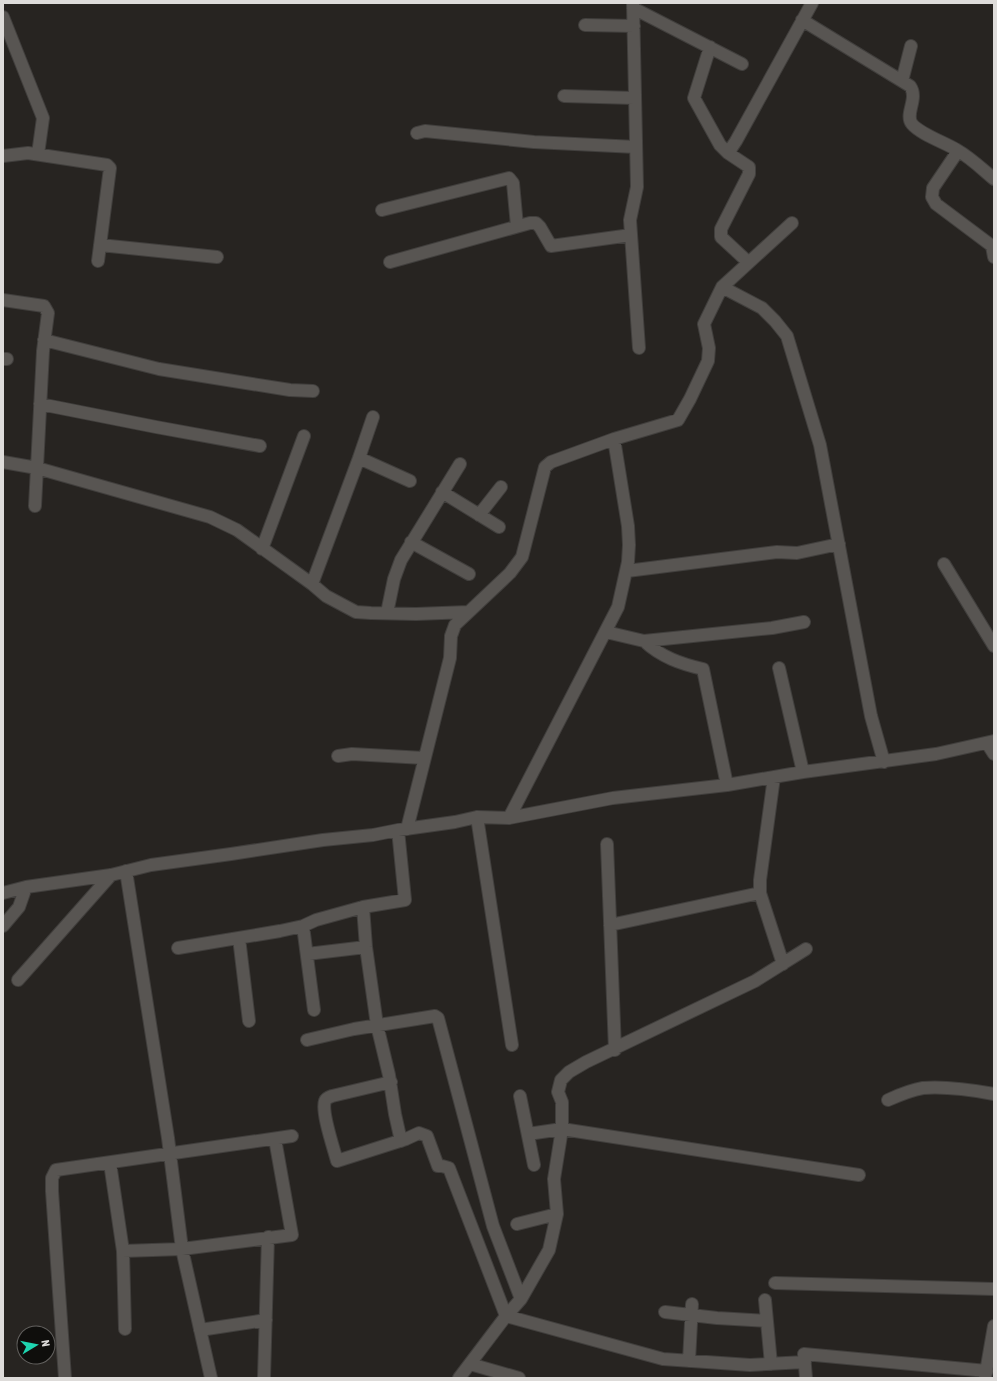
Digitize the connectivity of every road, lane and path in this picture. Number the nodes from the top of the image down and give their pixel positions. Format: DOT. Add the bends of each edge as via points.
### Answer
graph roads {
  1 [pos="812,3"];
  2 [pos="633,5"];
  3 [pos="3,17"];
  4 [pos="802,20"];
  5 [pos="585,25"];
  6 [pos="634,26"];
  7 [pos="710,46"];
  8 [pos="911,46"];
  9 [pos="742,64"];
  10 [pos="902,81"];
  11 [pos="564,96"];
  12 [pos="634,98"];
  13 [pos="417,133"];
  14 [pos="636,147"];
  15 [pos="958,151"];
  16 [pos="728,153"];
  17 [pos="38,154"];
  18 [pos="3,156"];
  19 [pos="994,179"];
  20 [pos="382,210"];
  21 [pos="792,223"];
  22 [pos="517,226"];
  23 [pos="631,235"];
  24 [pos="100,245"];
  25 [pos="217,257"];
  26 [pos="994,257"];
  27 [pos="98,261"];
  28 [pos="390,262"];
  29 [pos="748,262"];
  30 [pos="722,287"];
  31 [pos="3,300"];
  32 [pos="44,340"];
  33 [pos="639,348"];
  34 [pos="313,391"];
  35 [pos="40,404"];
  36 [pos="373,417"];
  37 [pos="304,436"];
  38 [pos="614,439"];
  39 [pos="260,446"];
  40 [pos="359,458"];
  41 [pos="3,462"];
  42 [pos="460,464"];
  43 [pos="37,468"];
  44 [pos="410,481"];
  45 [pos="501,487"];
  46 [pos="442,492"];
  47 [pos="36,506"];
  48 [pos="479,515"];
  49 [pos="499,528"];
  50 [pos="411,542"];
  51 [pos="839,544"];
  52 [pos="262,549"];
  53 [pos="944,564"];
  54 [pos="627,571"];
  55 [pos="469,574"];
  56 [pos="312,584"];
  57 [pos="468,612"];
  58 [pos="387,614"];
  59 [pos="804,622"];
  60 [pos="606,632"];
  61 [pos="644,641"];
  62 [pos="994,646"];
  63 [pos="779,668"];
  64 [pos="990,742"];
  65 [pos="994,754"];
  66 [pos="338,756"];
  67 [pos="424,758"];
  68 [pos="884,762"];
  69 [pos="803,772"];
  70 [pos="774,777"];
  71 [pos="727,785"];
  72 [pos="477,817"];
  73 [pos="509,818"];
  74 [pos="403,830"];
  75 [pos="607,844"];
  76 [pos="126,871"];
  77 [pos="111,875"];
  78 [pos="26,887"];
  79 [pos="3,893"];
  80 [pos="760,893"];
  81 [pos="363,907"];
  82 [pos="610,925"];
  83 [pos="3,926"];
  84 [pos="302,926"];
  85 [pos="239,938"];
  86 [pos="366,946"];
  87 [pos="178,948"];
  88 [pos="806,949"];
  89 [pos="307,954"];
  90 [pos="783,964"];
  91 [pos="18,980"];
  92 [pos="314,1010"];
  93 [pos="250,1021"];
  94 [pos="377,1025"];
  95 [pos="307,1040"];
  96 [pos="512,1045"];
  97 [pos="614,1050"];
  98 [pos="390,1082"];
  99 [pos="994,1094"];
  100 [pos="520,1096"];
  101 [pos="888,1100"];
  102 [pos="562,1130"];
  103 [pos="528,1134"];
  104 [pos="292,1136"];
  105 [pos="276,1139"];
  106 [pos="401,1141"];
  107 [pos="170,1155"];
  108 [pos="110,1163"];
  109 [pos="534,1164"];
  110 [pos="859,1175"];
  111 [pos="557,1214"];
  112 [pos="517,1224"];
  113 [pos="268,1237"];
  114 [pos="182,1249"];
  115 [pos="122,1251"];
  116 [pos="775,1283"];
  117 [pos="994,1289"];
  118 [pos="521,1300"];
  119 [pos="765,1300"];
  120 [pos="691,1310"];
  121 [pos="665,1312"];
  122 [pos="506,1316"];
  123 [pos="266,1320"];
  124 [pos="766,1321"];
  125 [pos="994,1326"];
  126 [pos="125,1329"];
  127 [pos="200,1330"];
  128 [pos="689,1361"];
  129 [pos="805,1362"];
  130 [pos="470,1364"];
  131 [pos="771,1364"];
  132 [pos="986,1374"];
  133 [pos="65,1378"];
  134 [pos="211,1378"];
  135 [pos="264,1378"];
  136 [pos="459,1378"];
  137 [pos="519,1378"];
  138 [pos="806,1378"];
  1 -- 4 [label="street"];
  2 -- 6 [label="street"];
  2 -- 7 [label="street"];
  3 -- 17 [label="street" via="43,118"];
  4 -- 10 [label="street"];
  4 -- 16 [label="street"];
  5 -- 6 [label="street"];
  6 -- 12 [label="street"];
  7 -- 9 [label="street"];
  7 -- 16 [label="street" via="694,98 720,145"];
  8 -- 10 [label="street"];
  10 -- 15 [label="street" via="913,90 909,118 912,124"];
  11 -- 12 [label="street"];
  12 -- 14 [label="street"];
  13 -- 14 [label="street" via="425,131 534,142"];
  14 -- 23 [label="street" via="637,187 630,220"];
  15 -- 19 [label="street"];
  15 -- 26 [label="street" via="933,188 932,197 936,204 992,246"];
  16 -- 29 [label="street" via="749,167 749,174 721,228 721,236"];
  17 -- 18 [label="street"];
  17 -- 24 [label="street" via="107,165 110,168"];
  20 -- 22 [label="street" via="509,178 514,183"];
  21 -- 29 [label="street"];
  22 -- 23 [label="street" via="536,223 550,246"];
  22 -- 28 [label="street"];
  23 -- 33 [label="street"];
  24 -- 25 [label="street"];
  24 -- 27 [label="street"];
  29 -- 30 [label="street"];
  30 -- 38 [label="street" via="704,324 709,348 708,361 678,420"];
  30 -- 51 [label="street" via="762,308 787,336 820,445"];
  31 -- 32 [label="street" via="44,306 48,313"];
  32 -- 34 [label="street" via="158,369 290,390"];
  32 -- 35 [label="street"];
  35 -- 39 [label="street"];
  35 -- 43 [label="street"];
  36 -- 40 [label="street"];
  37 -- 52 [label="street"];
  38 -- 54 [label="street" via="628,526"];
  38 -- 57 [label="street" via="551,462 545,467 522,557 510,574"];
  40 -- 44 [label="street"];
  40 -- 56 [label="street"];
  41 -- 43 [label="street"];
  42 -- 46 [label="street"];
  43 -- 47 [label="street"];
  43 -- 52 [label="street" via="210,517 237,530"];
  45 -- 48 [label="street"];
  46 -- 48 [label="street"];
  46 -- 50 [label="street"];
  48 -- 49 [label="street"];
  50 -- 55 [label="street"];
  50 -- 58 [label="street" via="394,579"];
  51 -- 54 [label="street" via="797,553 777,552"];
  51 -- 68 [label="street" via="871,716"];
  52 -- 56 [label="street"];
  53 -- 62 [label="street"];
  54 -- 60 [label="street" via="618,607"];
  56 -- 58 [label="street" via="326,596 352,610"];
  57 -- 58 [label="street"];
  57 -- 67 [label="street" via="455,625 451,636 450,658"];
  59 -- 61 [label="street" via="772,628"];
  60 -- 61 [label="street"];
  60 -- 73 [label="street"];
  61 -- 71 [label="street" via="652,649 669,658 703,669"];
  63 -- 69 [label="street"];
  64 -- 65 [label="street"];
  64 -- 68 [label="street"];
  66 -- 67 [label="street" via="352,754"];
  67 -- 74 [label="street"];
  68 -- 69 [label="street"];
  69 -- 70 [label="street"];
  70 -- 71 [label="street"];
  70 -- 80 [label="street"];
  71 -- 73 [label="street" via="613,798"];
  72 -- 73 [label="street"];
  72 -- 74 [label="street"];
  72 -- 96 [label="street"];
  74 -- 76 [label="street" via="151,865"];
  74 -- 81 [label="street" via="405,900"];
  75 -- 82 [label="street"];
  76 -- 77 [label="street"];
  76 -- 107 [label="street"];
  77 -- 78 [label="street"];
  77 -- 91 [label="street"];
  78 -- 79 [label="street"];
  78 -- 83 [label="street" via="19,907"];
  80 -- 82 [label="street"];
  80 -- 90 [label="street"];
  81 -- 84 [label="street"];
  81 -- 86 [label="street"];
  82 -- 97 [label="street"];
  84 -- 85 [label="street"];
  84 -- 89 [label="street"];
  85 -- 87 [label="street"];
  85 -- 93 [label="street"];
  86 -- 89 [label="street"];
  86 -- 94 [label="street"];
  88 -- 90 [label="street"];
  89 -- 92 [label="street"];
  90 -- 97 [label="street" via="755,981"];
  94 -- 95 [label="street"];
  94 -- 98 [label="street"];
  94 -- 118 [label="street" via="435,1016 438,1018 493,1226"];
  97 -- 102 [label="street" via="586,1062 561,1080 558,1092 562,1102"];
  98 -- 106 [label="street"];
  98 -- 106 [label="street" via="327,1098 324,1102 324,1112 337,1161"];
  99 -- 101 [label="street" via="968,1089 924,1088"];
  100 -- 103 [label="street"];
  102 -- 103 [label="street"];
  102 -- 110 [label="street"];
  102 -- 111 [label="street" via="554,1180"];
  103 -- 109 [label="street"];
  104 -- 105 [label="street"];
  105 -- 107 [label="street"];
  105 -- 113 [label="street" via="292,1235"];
  106 -- 122 [label="street" via="419,1133 427,1136 438,1166 449,1168"];
  107 -- 108 [label="street"];
  107 -- 114 [label="street"];
  108 -- 115 [label="street"];
  108 -- 133 [label="street" via="56,1170 52,1178"];
  111 -- 112 [label="street"];
  111 -- 118 [label="street" via="549,1250"];
  113 -- 114 [label="street"];
  113 -- 123 [label="street"];
  114 -- 115 [label="street"];
  114 -- 127 [label="street"];
  115 -- 126 [label="street"];
  116 -- 117 [label="street"];
  118 -- 122 [label="street"];
  119 -- 124 [label="street"];
  120 -- 121 [label="street"];
  120 -- 124 [label="street"];
  120 -- 128 [label="street"];
  122 -- 128 [label="street" via="664,1359"];
  122 -- 130 [label="street"];
  123 -- 127 [label="street"];
  123 -- 135 [label="street"];
  124 -- 131 [label="street"];
  125 -- 132 [label="street"];
  127 -- 134 [label="street"];
  128 -- 131 [label="street"];
  129 -- 131 [label="street"];
  129 -- 132 [label="street" via="804,1354"];
  129 -- 138 [label="street"];
  130 -- 136 [label="street"];
  130 -- 137 [label="street"];
}
